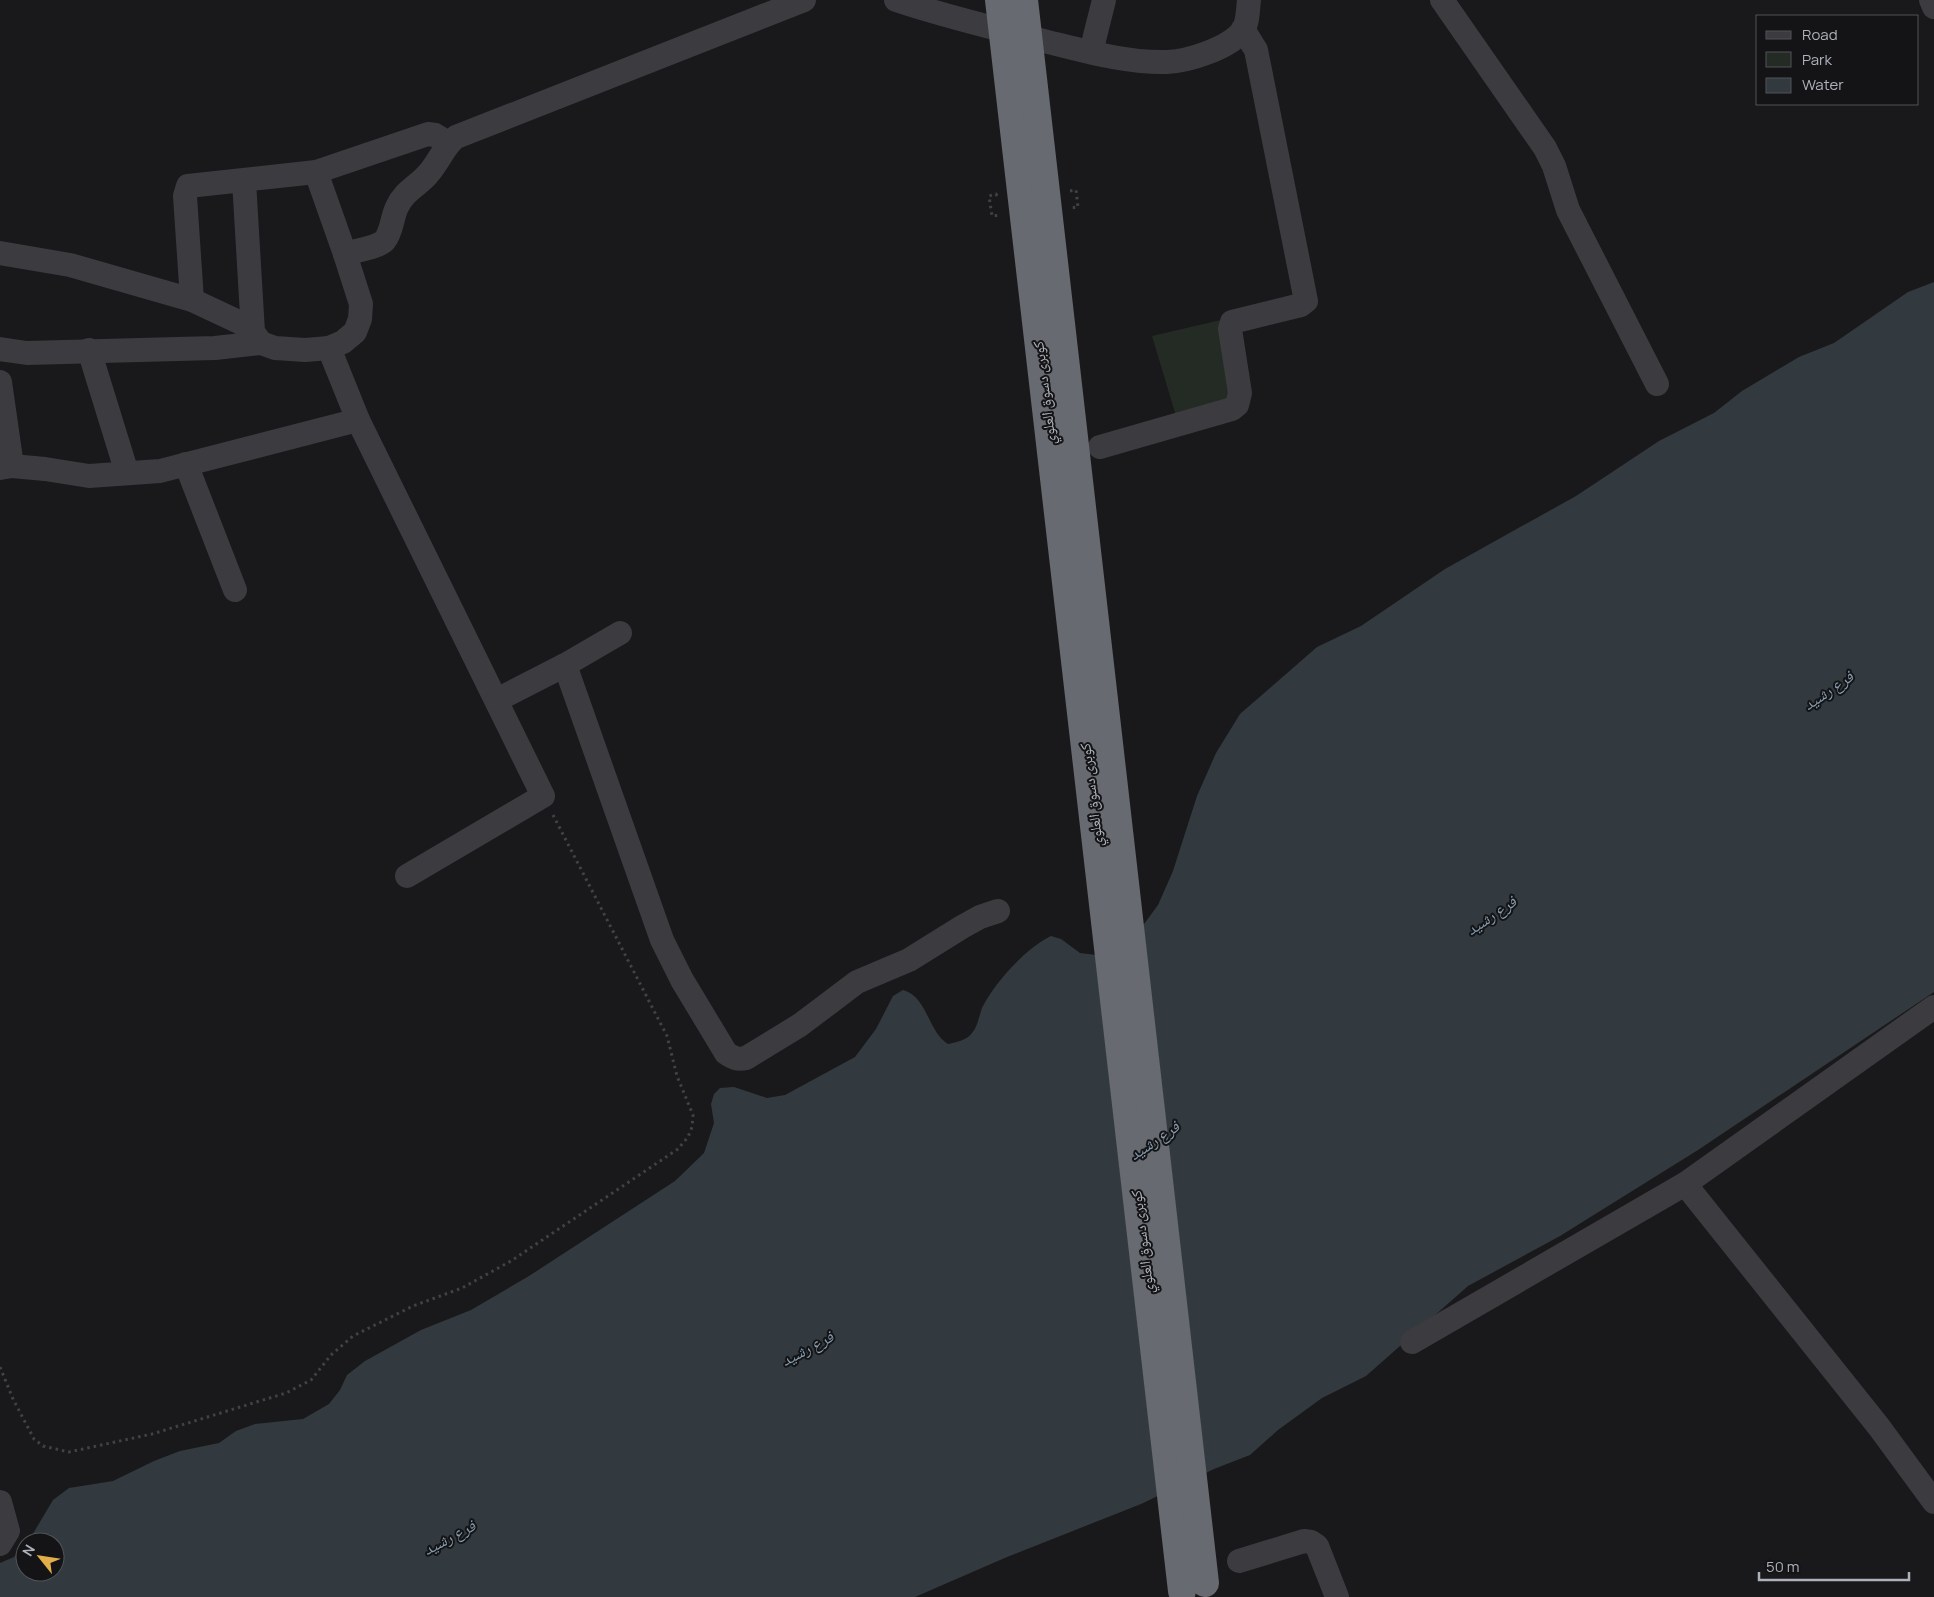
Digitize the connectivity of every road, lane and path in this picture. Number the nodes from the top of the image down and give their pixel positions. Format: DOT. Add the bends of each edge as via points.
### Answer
graph roads {
  1 [pos="804,0"];
  2 [pos="896,0"];
  3 [pos="999,0"];
  4 [pos="1024,0"];
  5 [pos="1104,0"];
  6 [pos="1249,0"];
  7 [pos="1442,0"];
  8 [pos="1931,0"];
  9 [pos="1934,7"];
  10 [pos="1243,29"];
  11 [pos="1091,52"];
  12 [pos="448,143"];
  13 [pos="316,172"];
  14 [pos="244,181"];
  15 [pos="1070,191"];
  16 [pos="998,203"];
  17 [pos="1078,207"];
  18 [pos="992,216"];
  19 [pos="0,253"];
  20 [pos="345,254"];
  21 [pos="192,300"];
  22 [pos="257,337"];
  23 [pos="329,348"];
  24 [pos="0,349"];
  25 [pos="89,350"];
  26 [pos="0,382"];
  27 [pos="1657,384"];
  28 [pos="358,420"];
  29 [pos="1100,447"];
  30 [pos="186,464"];
  31 [pos="6,467"];
  32 [pos="127,473"];
  33 [pos="235,590"];
  34 [pos="620,633"];
  35 [pos="565,665"];
  36 [pos="497,700"];
  37 [pos="543,796"];
  38 [pos="407,876"];
  39 [pos="998,912"];
  40 [pos="1934,1007"];
  41 [pos="1685,1184"];
  42 [pos="1412,1342"];
  43 [pos="0,1367"];
  44 [pos="0,1502"];
  45 [pos="1934,1502"];
  46 [pos="0,1544"];
  47 [pos="1238,1561"];
  48 [pos="1337,1597"];
  1 -- 12 [label="street" via="456,137"];
  2 -- 11 [label="street" via="938,14"];
  3 -- 4 [label="highway, كوبرى دسوق العلوي, bridge" via="1194,1587"];
  5 -- 11 [label="street"];
  6 -- 10 [label="street"];
  7 -- 27 [label="street" via="1545,148 1568,210"];
  8 -- 9 [label="street"];
  10 -- 11 [label="street" via="1216,49 1197,57 1169,62"];
  10 -- 29 [label="street" via="1256,50 1306,301 1232,322 1230,329 1240,393 1237,405 1232,409"];
  12 -- 13 [label="street" via="428,134"];
  12 -- 20 [label="street" via="426,176 403,196 386,239"];
  13 -- 14 [label="street"];
  13 -- 20 [label="street"];
  14 -- 21 [label="street" via="191,184 186,188"];
  14 -- 22 [label="street"];
  15 -- 17 [label="path" via="1076,190"];
  16 -- 18 [label="path" via="996,194 989,196"];
  19 -- 21 [label="street" via="70,265"];
  20 -- 23 [label="street" via="361,304 360,319 354,332"];
  21 -- 22 [label="street" via="226,315"];
  22 -- 23 [label="street" via="275,348"];
  22 -- 25 [label="street" via="215,348"];
  23 -- 28 [label="street"];
  24 -- 25 [label="street" via="27,353"];
  25 -- 32 [label="street"];
  26 -- 31 [label="street"];
  28 -- 30 [label="street"];
  28 -- 36 [label="street"];
  30 -- 32 [label="street" via="160,471"];
  30 -- 33 [label="street"];
  31 -- 32 [label="street" via="89,476"];
  34 -- 35 [label="street"];
  35 -- 36 [label="street"];
  35 -- 39 [label="street" via="662,940 682,980 730,1056 746,1058 800,1025 857,982 909,960 962,927"];
  36 -- 37 [label="street"];
  37 -- 38 [label="street"];
  37 -- 43 [label="path" via="667,1036 677,1076 693,1115 688,1137 678,1148 511,1261 462,1288 413,1306 353,1336 331,1355 311,1380 286,1393 152,1434 69,1452 43,1446 34,1439"];
  40 -- 41 [label="street"];
  41 -- 42 [label="street"];
  41 -- 45 [label="street" via="1879,1427"];
  44 -- 46 [label="street" via="8,1531"];
  47 -- 48 [label="street" via="1304,1541 1311,1542 1317,1546"];
}
